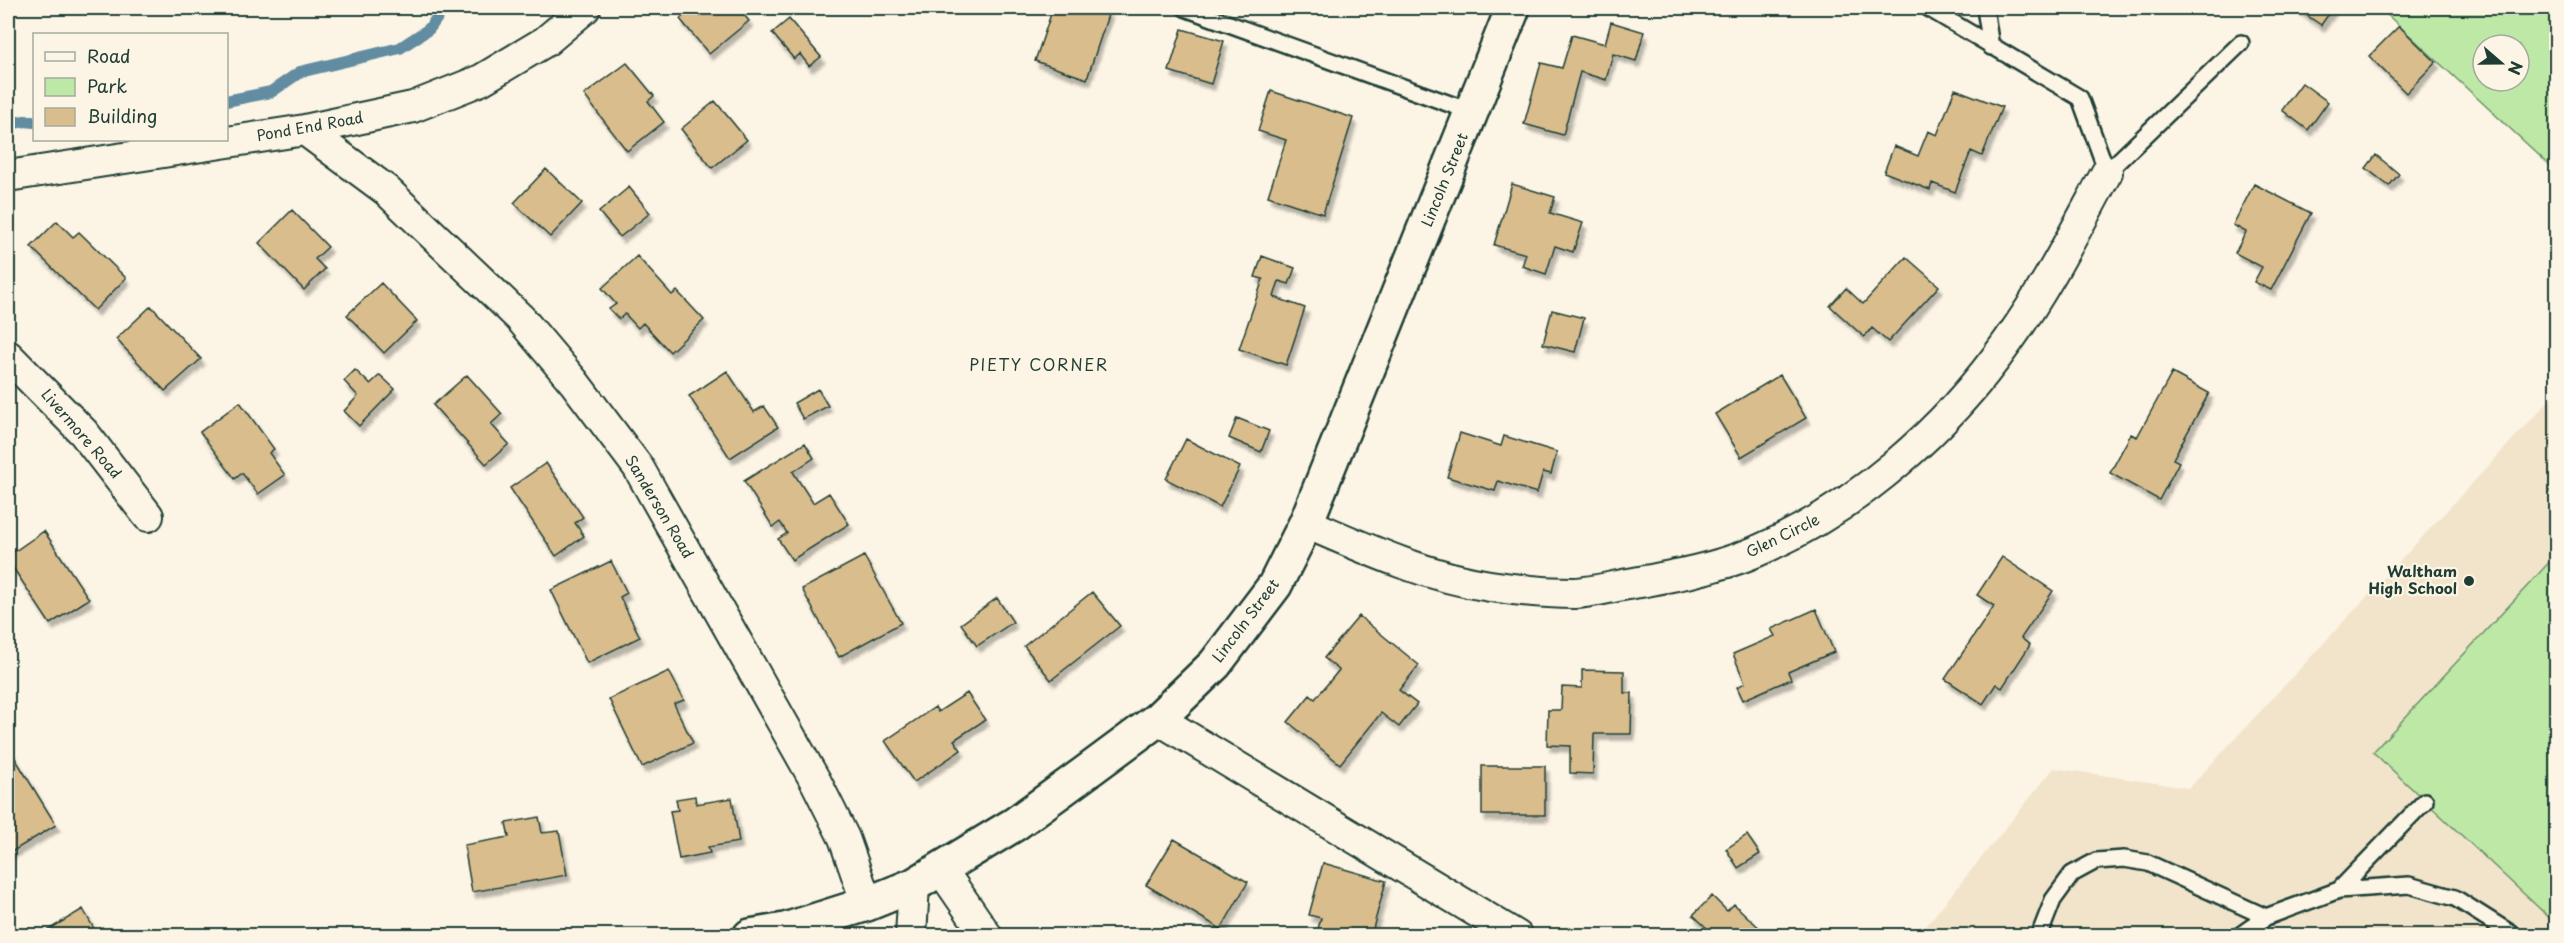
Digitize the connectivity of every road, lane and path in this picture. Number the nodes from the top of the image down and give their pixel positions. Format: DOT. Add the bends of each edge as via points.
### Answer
graph roads {
  1 [pos="585,8"];
  2 [pos="1185,8"];
  3 [pos="1513,8"];
  4 [pos="1928,8"];
  5 [pos="1984,8"];
  6 [pos="2241,43"];
  7 [pos="1990,47"];
  8 [pos="1472,112"];
  9 [pos="305,130"];
  10 [pos="2107,172"];
  11 [pos="8,176"];
  12 [pos="8,356"];
  13 [pos="148,516"];
  14 [pos="1306,523"];
  15 [pos="1158,719"];
  16 [pos="2425,801"];
  17 [pos="928,877"];
  18 [pos="2339,890"];
  19 [pos="867,904"];
  20 [pos="2265,917"];
  21 [pos="814,929"];
  22 [pos="750,936"];
  23 [pos="912,936"];
  24 [pos="987,936"];
  25 [pos="1517,936"];
  26 [pos="2039,936"];
  27 [pos="2239,936"];
  28 [pos="2515,936"];
  1 -- 9 [label="street, Pond End Road" via="546,41 481,80 413,107"];
  2 -- 8 [label="lane"];
  3 -- 8 [label="street, Lincoln Street"];
  4 -- 7 [label="lane"];
  5 -- 7 [label="lane"];
  6 -- 10 [label="lane"];
  7 -- 10 [label="lane" via="2080,98"];
  8 -- 14 [label="street, Lincoln Street"];
  9 -- 11 [label="street, Pond End Road"];
  9 -- 19 [label="street, Sanderson Road" via="386,190 520,318 638,467 816,782 844,838"];
  10 -- 14 [label="street, Glen Circle" via="2052,273 2009,341 1955,408 1896,464 1827,515 1754,552 1675,576 1576,593 1490,586 1423,570"];
  12 -- 13 [label="street, Livermore Road" via="84,433"];
  14 -- 15 [label="street, Lincoln Street" via="1275,585 1215,664"];
  15 -- 17 [label="street, Lincoln Street" via="1015,824"];
  15 -- 25 [label="street"];
  16 -- 18 [label="lane"];
  17 -- 19 [label="street, Lincoln Street"];
  17 -- 23 [label="street"];
  17 -- 24 [label="street"];
  18 -- 20 [label="lane"];
  18 -- 28 [label="lane" via="2409,885 2455,898"];
  19 -- 21 [label="street, Lincoln Street"];
  20 -- 26 [label="lane" via="2148,863 2124,859 2096,861 2072,874 2053,900"];
  20 -- 27 [label="lane"];
  21 -- 22 [label="street, Lincoln Street"];
}
